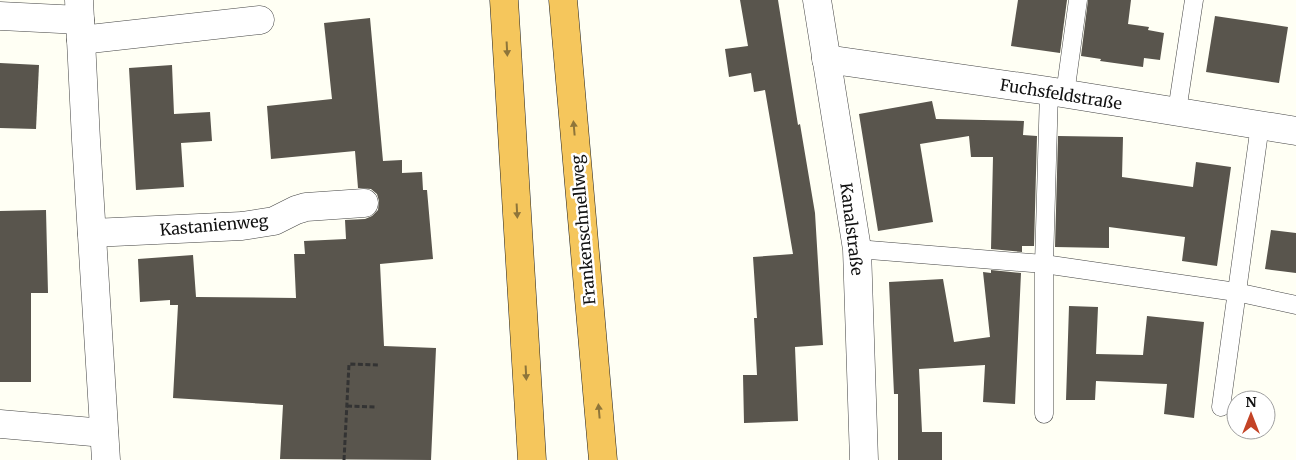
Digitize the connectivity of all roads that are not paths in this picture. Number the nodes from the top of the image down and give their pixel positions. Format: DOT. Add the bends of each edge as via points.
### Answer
graph roads {
  1 [pos="504,0"];
  2 [pos="563,0"];
  3 [pos="817,0"];
  4 [pos="1078,0"];
  5 [pos="1194,0"];
  6 [pos="0,16"];
  7 [pos="80,20"];
  8 [pos="260,20"];
  9 [pos="826,59"];
  10 [pos="1057,93"];
  11 [pos="1177,111"];
  12 [pos="1260,125"];
  13 [pos="1296,131"];
  14 [pos="364,203"];
  15 [pos="92,233"];
  16 [pos="857,249"];
  17 [pos="1044,264"];
  18 [pos="1236,292"];
  19 [pos="1296,305"];
  20 [pos="1221,407"];
  21 [pos="1044,414"];
  22 [pos="0,424"];
  23 [pos="104,433"];
  24 [pos="106,460"];
  25 [pos="532,460"];
  26 [pos="603,460"];
  27 [pos="864,460"];
  1 -- 25 [label="highway, one-way"];
  26 -- 2 [label="highway, Frankenschnellweg, one-way"];
  3 -- 9 [label="street, Kanalstraße"];
  4 -- 10 [label="lane"];
  5 -- 11 [label="lane"];
  6 -- 7 [label="street"];
  7 -- 8 [label="street"];
  7 -- 15 [label="street"];
  9 -- 10 [label="street, Fuchsfeldstraße"];
  9 -- 16 [label="street, Kanalstraße"];
  10 -- 11 [label="street, Fuchsfeldstraße"];
  10 -- 17 [label="lane"];
  11 -- 12 [label="street, Fuchsfeldstraße"];
  12 -- 13 [label="street, Fuchsfeldstraße"];
  12 -- 18 [label="lane"];
  14 -- 15 [label="street, Kastanienweg" via="306,207 274,221 242,226"];
  15 -- 23 [label="street"];
  16 -- 17 [label="lane"];
  16 -- 27 [label="street, Kanalstraße"];
  17 -- 18 [label="lane"];
  17 -- 21 [label="lane"];
  18 -- 19 [label="lane"];
  18 -- 20 [label="lane"];
  22 -- 23 [label="street"];
  23 -- 24 [label="street"];
}
